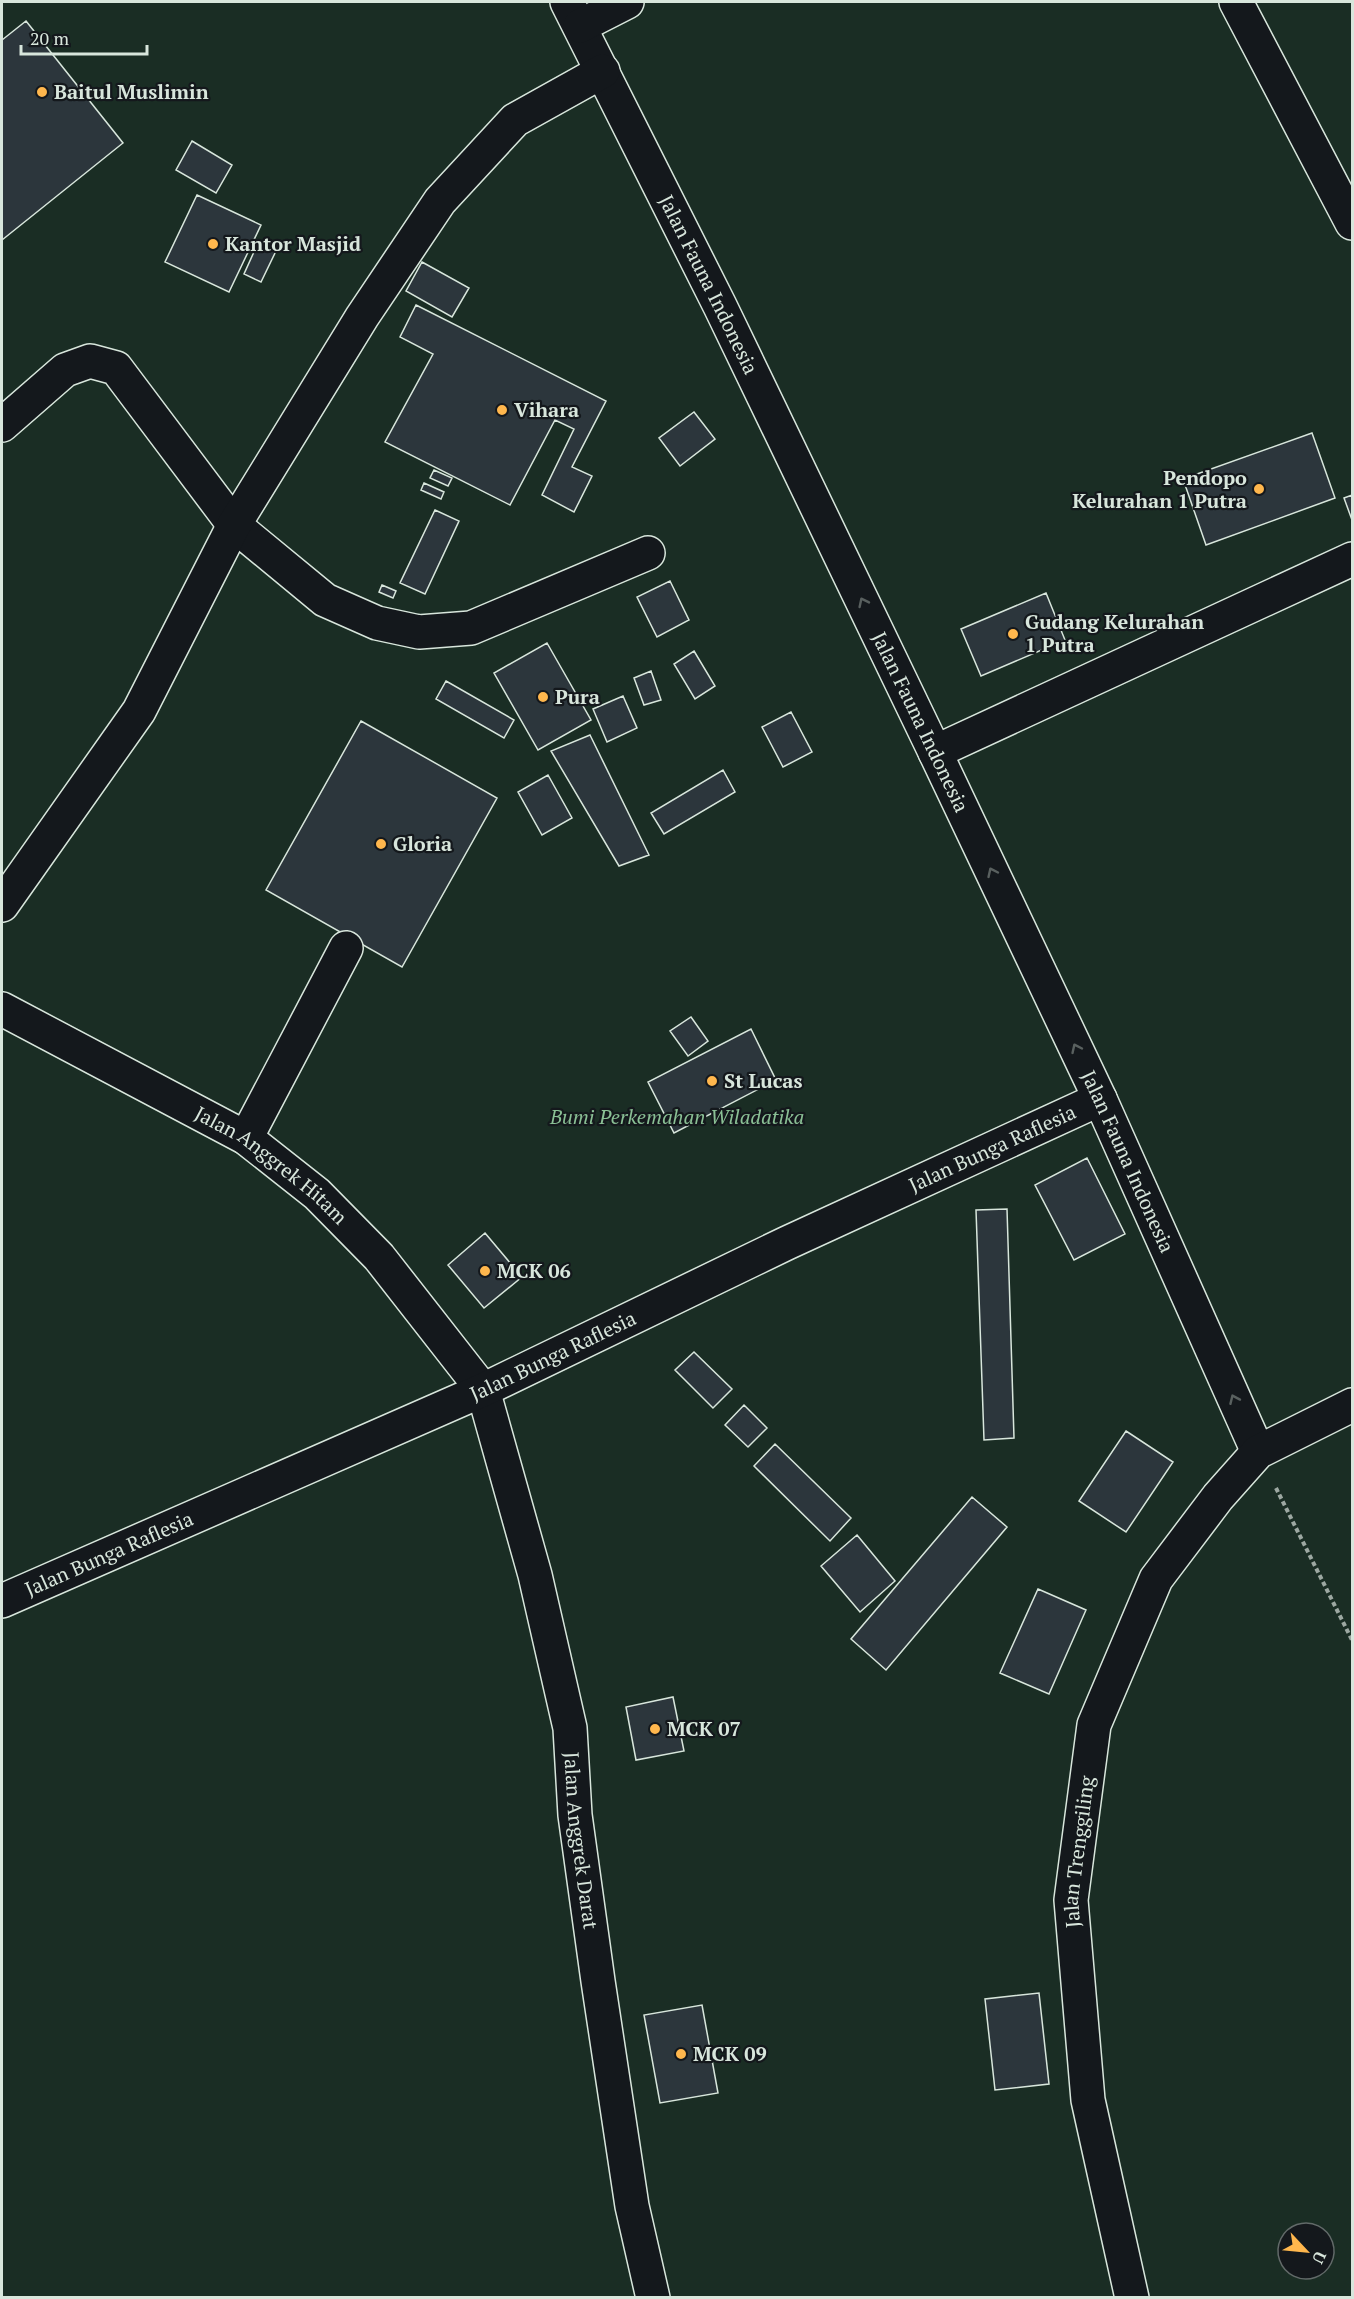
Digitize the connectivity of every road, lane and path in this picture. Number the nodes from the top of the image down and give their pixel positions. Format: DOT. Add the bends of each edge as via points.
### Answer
graph roads {
  1 [pos="627,2"];
  2 [pos="1236,2"];
  3 [pos="573,14"];
  4 [pos="603,71"];
  5 [pos="1353,223"];
  6 [pos="2,425"];
  7 [pos="234,525"];
  8 [pos="648,553"];
  9 [pos="1353,559"];
  10 [pos="936,752"];
  11 [pos="7,898"];
  12 [pos="346,948"];
  13 [pos="2,1009"];
  14 [pos="1100,1099"];
  15 [pos="246,1138"];
  16 [pos="483,1390"];
  17 [pos="1353,1405"];
  18 [pos="1258,1452"];
  19 [pos="2,1600"];
  20 [pos="1353,1640"];
  21 [pos="653,2298"];
  22 [pos="1132,2298"];
  1 -- 3 [label="street"];
  2 -- 5 [label="street"];
  3 -- 4 [label="street, Jalan Fauna Indonesia"];
  4 -- 7 [label="street" via="515,120 440,201 362,317"];
  10 -- 4 [label="street, Jalan Fauna Indonesia, one-way"];
  6 -- 7 [label="street" via="65,370 90,361 116,368"];
  7 -- 8 [label="street" via="325,600 377,623 419,632 471,628"];
  7 -- 11 [label="street" via="139,711"];
  9 -- 10 [label="street"];
  14 -- 10 [label="street, Jalan Fauna Indonesia, one-way"];
  12 -- 15 [label="street"];
  13 -- 15 [label="street, Jalan Anggrek Hitam"];
  14 -- 16 [label="street, Jalan Bunga Raflesia" via="787,1243"];
  18 -- 14 [label="street, Jalan Fauna Indonesia, one-way"];
  15 -- 16 [label="street, Jalan Anggrek Hitam" via="317,1194 379,1257"];
  16 -- 19 [label="street, Jalan Bunga Raflesia"];
  16 -- 21 [label="street, Jalan Anggrek Darat" via="535,1575 570,1728 575,1815 598,1981 632,2206"];
  17 -- 18 [label="street"];
  18 -- 20 [label="path"];
  18 -- 22 [label="street, Jalan Trenggiling" via="1218,1497 1156,1579 1094,1725 1071,1900 1088,2100"];
}
